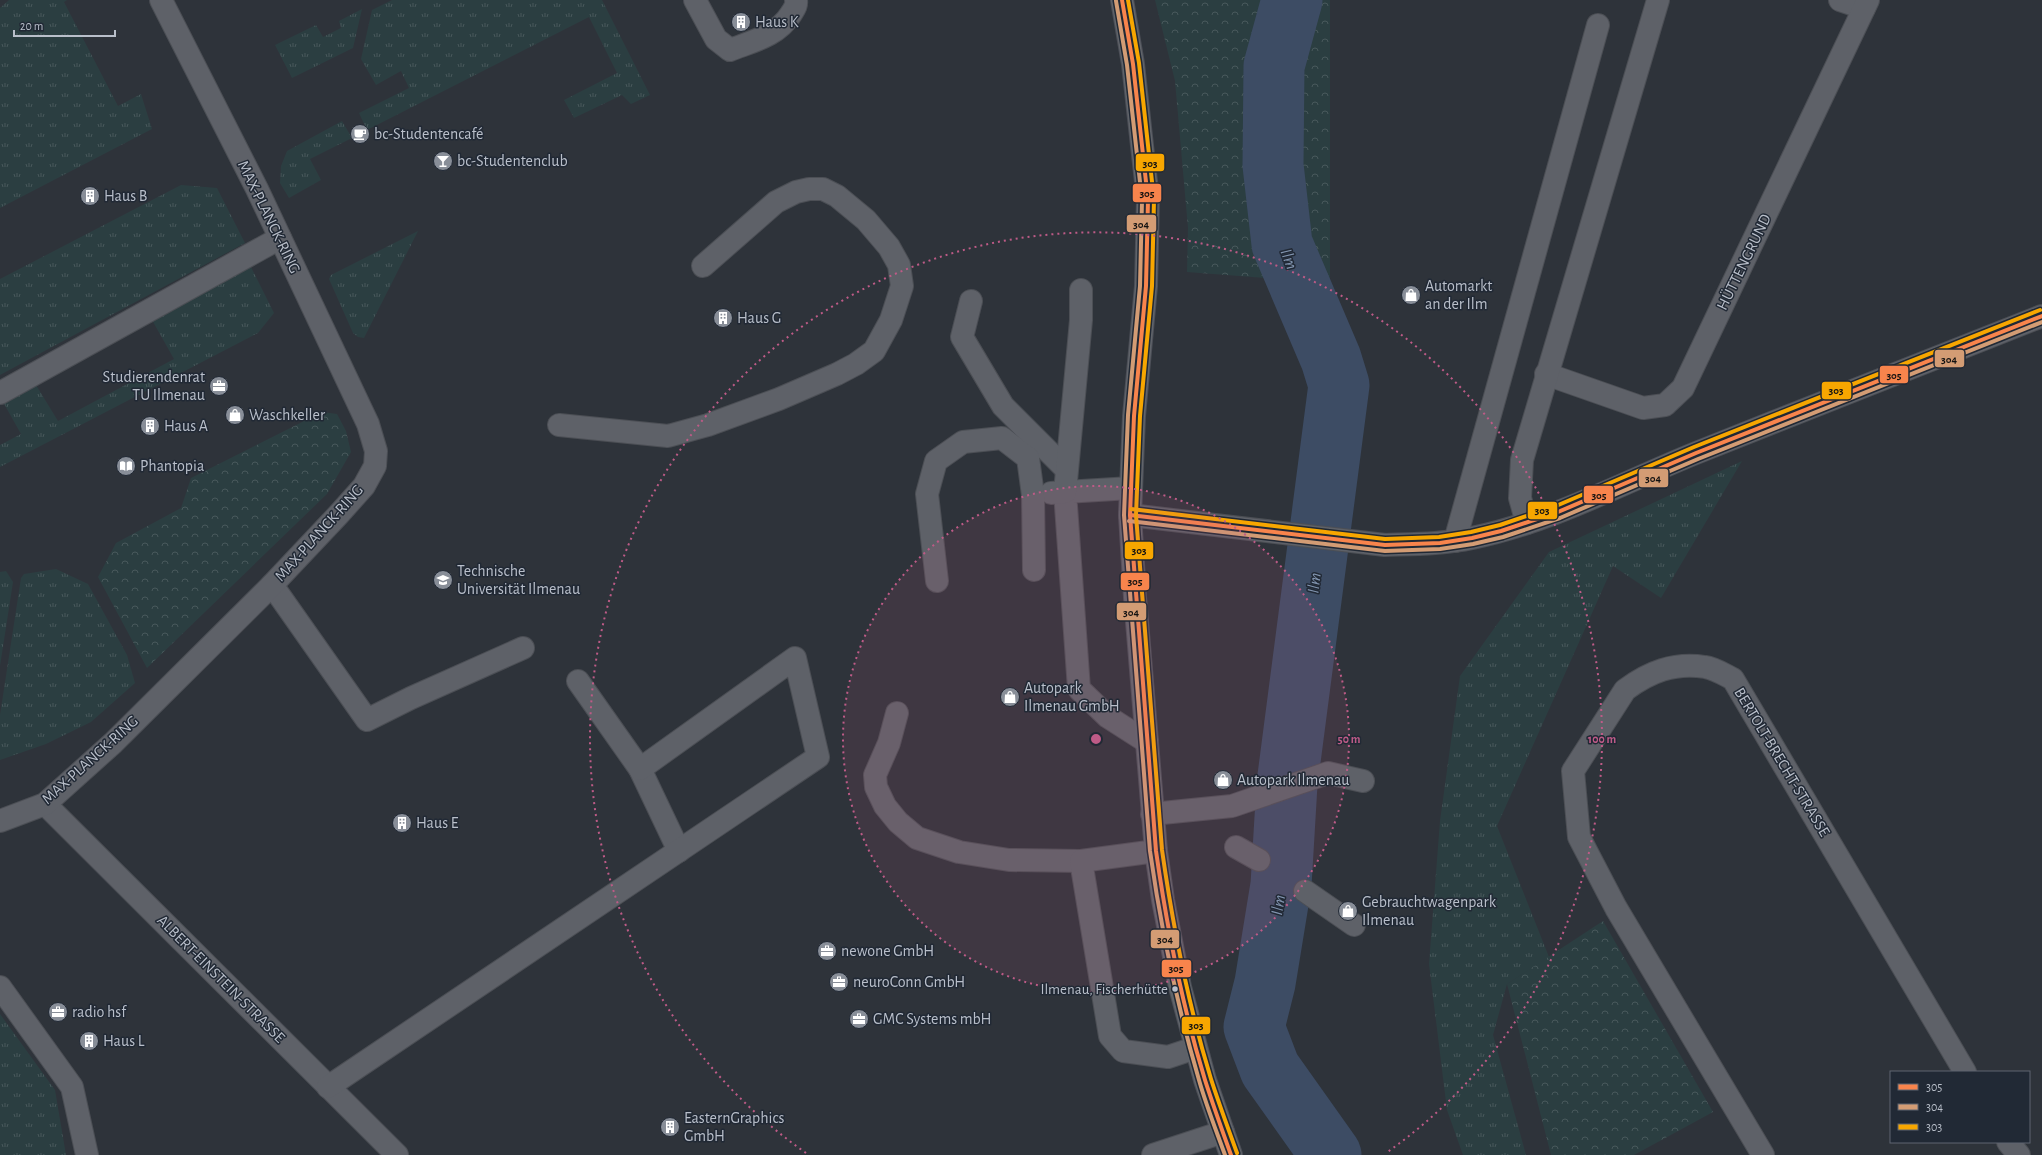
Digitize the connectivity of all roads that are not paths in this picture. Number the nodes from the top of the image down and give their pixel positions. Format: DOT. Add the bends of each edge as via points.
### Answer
graph roads {
  1 [pos="161,0"];
  2 [pos="695,0"];
  3 [pos="796,0"];
  4 [pos="1122,0"];
  5 [pos="1658,0"];
  6 [pos="1840,0"];
  7 [pos="1866,4"];
  8 [pos="1598,25"];
  9 [pos="280,238"];
  10 [pos="703,266"];
  11 [pos="1081,290"];
  12 [pos="971,301"];
  13 [pos="2042,316"];
  14 [pos="1546,374"];
  15 [pos="0,392"];
  16 [pos="558,425"];
  17 [pos="1066,469"];
  18 [pos="1131,488"];
  19 [pos="1065,492"];
  20 [pos="1033,496"];
  21 [pos="1130,514"];
  22 [pos="1527,523"];
  23 [pos="1455,541"];
  24 [pos="1034,570"];
  25 [pos="937,581"];
  26 [pos="272,585"];
  27 [pos="523,648"];
  28 [pos="578,681"];
  29 [pos="897,713"];
  30 [pos="1146,742"];
  31 [pos="640,769"];
  32 [pos="1363,781"];
  33 [pos="45,804"];
  34 [pos="1152,814"];
  35 [pos="0,821"];
  36 [pos="1236,847"];
  37 [pos="1156,851"];
  38 [pos="680,852"];
  39 [pos="1259,860"];
  40 [pos="1081,862"];
  41 [pos="1305,891"];
  42 [pos="1354,925"];
  43 [pos="0,987"];
  44 [pos="1196,1048"];
  45 [pos="1964,1071"];
  46 [pos="328,1087"];
  47 [pos="1223,1132"];
  48 [pos="2009,1143"];
  49 [pos="87,1155"];
  50 [pos="397,1155"];
  51 [pos="1152,1155"];
  52 [pos="1231,1155"];
  53 [pos="1763,1155"];
  54 [pos="2019,1155"];
  1 -- 9 [label="street, MAX-PLANCK-RING"];
  2 -- 3 [label="street" via="716,39 730,50 767,36 784,25 796,6"];
  4 -- 18 [label="main road" via="1133,64 1148,200 1146,286 1134,416"];
  5 -- 14 [label="street"];
  6 -- 7 [label="street"];
  7 -- 14 [label="street, HÜTTENGRUND" via="1683,388 1665,405 1643,408"];
  8 -- 23 [label="street"];
  9 -- 15 [label="street"];
  9 -- 26 [label="street, MAX-PLANCK-RING" via="368,424 376,451 375,466 364,486"];
  10 -- 16 [label="street" via="776,202 796,192 824,189 837,196 866,220 889,247 899,265 902,286 890,320 874,351 837,374 779,399 708,425 668,436"];
  11 -- 17 [label="street" via="1081,320"];
  12 -- 17 [label="street" via="962,337 1003,406"];
  13 -- 22 [label="street" via="1680,459"];
  14 -- 22 [label="street" via="1522,460 1520,498"];
  17 -- 19 [label="street"];
  18 -- 19 [label="street"];
  18 -- 21 [label="main road"];
  19 -- 20 [label="street"];
  19 -- 30 [label="street" via="1079,689 1108,717"];
  20 -- 24 [label="street"];
  20 -- 25 [label="street" via="1028,458 1002,438 963,442 936,461 927,494"];
  21 -- 23 [label="street" via="1385,545"];
  21 -- 30 [label="main road"];
  22 -- 23 [label="street"];
  26 -- 27 [label="street" via="367,720"];
  26 -- 33 [label="street, MAX-PLANCK-RING" via="113,743"];
  28 -- 31 [label="street"];
  29 -- 40 [label="street" via="889,743 875,775 876,787 885,806 898,822 917,838 959,852 1009,860"];
  30 -- 34 [label="main road"];
  31 -- 38 [label="street"];
  31 -- 38 [label="street" via="795,658 818,757"];
  32 -- 34 [label="street" via="1328,773 1232,806"];
  33 -- 35 [label="street, MAX-PLANCK-RING"];
  33 -- 46 [label="street, ALBERT-EINSTEIN-STRASSE"];
  34 -- 37 [label="main road"];
  36 -- 39 [label="street"];
  37 -- 40 [label="street"];
  37 -- 44 [label="main road" via="1180,987"];
  38 -- 46 [label="street"];
  40 -- 44 [label="street" via="1110,1036 1123,1051 1168,1057"];
  41 -- 42 [label="street"];
  43 -- 49 [label="street" via="72,1087"];
  44 -- 47 [label="main road"];
  45 -- 53 [label="street, BERTOLT-BRECHT-STRASSE" via="1733,679 1706,667 1669,666 1637,681 1625,690 1573,771 1578,837 1616,908"];
  46 -- 50 [label="street, ALBERT-EINSTEIN-STRASSE"];
  47 -- 51 [label="street"];
  47 -- 52 [label="main road"];
  48 -- 54 [label="street"];
}
